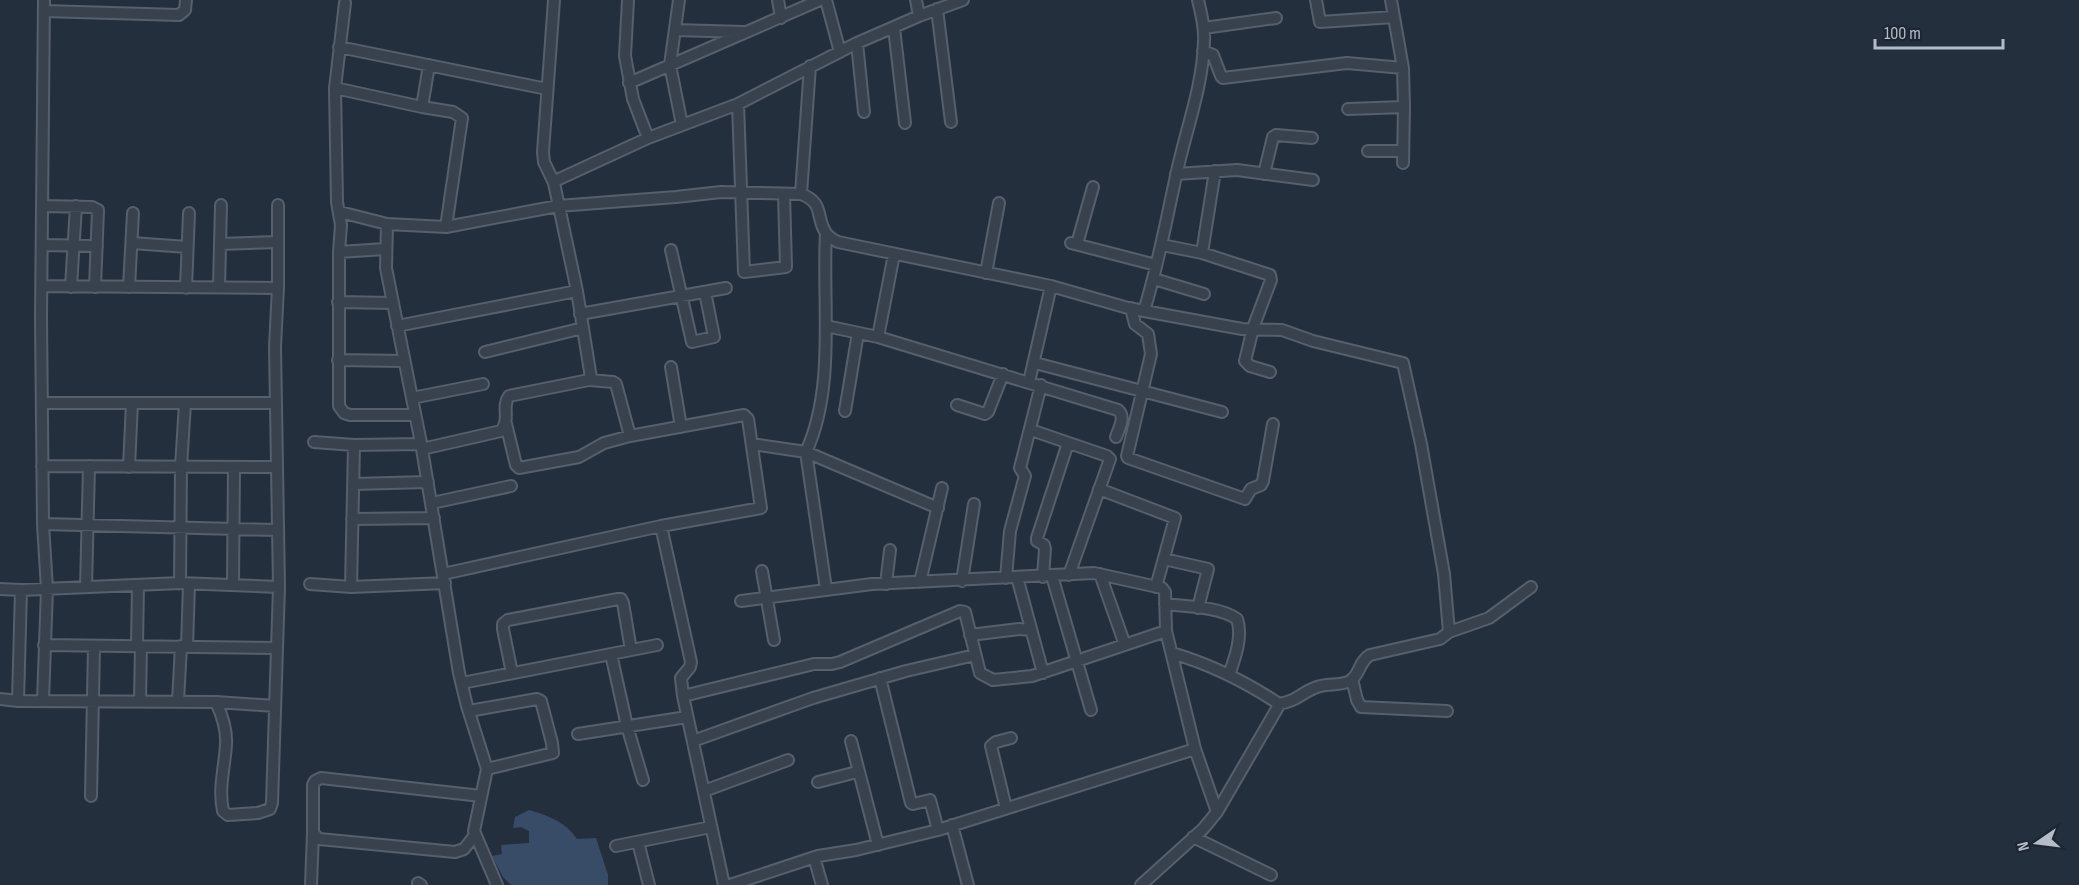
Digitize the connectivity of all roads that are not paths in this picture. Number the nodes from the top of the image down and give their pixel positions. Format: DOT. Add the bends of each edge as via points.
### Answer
graph roads {
  1 [pos="186,0"];
  2 [pos="554,0"];
  3 [pos="628,0"];
  4 [pos="679,0"];
  5 [pos="778,0"];
  6 [pos="820,0"];
  7 [pos="826,0"];
  8 [pos="916,0"];
  9 [pos="963,0"];
  10 [pos="1197,0"];
  11 [pos="1316,0"];
  12 [pos="1391,0"];
  13 [pos="345,3"];
  14 [pos="44,6"];
  15 [pos="936,9"];
  16 [pos="920,16"];
  17 [pos="1394,17"];
  18 [pos="781,18"];
  19 [pos="1276,18"];
  20 [pos="894,28"];
  21 [pos="1204,28"];
  22 [pos="675,30"];
  23 [pos="748,32"];
  24 [pos="857,43"];
  25 [pos="339,47"];
  26 [pos="1203,51"];
  27 [pos="840,52"];
  28 [pos="429,64"];
  29 [pos="670,65"];
  30 [pos="810,66"];
  31 [pos="1403,68"];
  32 [pos="629,83"];
  33 [pos="335,88"];
  34 [pos="547,89"];
  35 [pos="738,104"];
  36 [pos="422,107"];
  37 [pos="1404,107"];
  38 [pos="1348,109"];
  39 [pos="864,112"];
  40 [pos="951,122"];
  41 [pos="905,123"];
  42 [pos="682,125"];
  43 [pos="648,138"];
  44 [pos="1312,138"];
  45 [pos="1368,151"];
  46 [pos="1403,151"];
  47 [pos="1402,163"];
  48 [pos="1215,171"];
  49 [pos="1176,174"];
  50 [pos="1264,174"];
  51 [pos="1313,180"];
  52 [pos="554,183"];
  53 [pos="1093,187"];
  54 [pos="741,191"];
  55 [pos="784,194"];
  56 [pos="801,194"];
  57 [pos="999,203"];
  58 [pos="221,205"];
  59 [pos="42,206"];
  60 [pos="76,206"];
  61 [pos="278,206"];
  62 [pos="558,206"];
  63 [pos="340,212"];
  64 [pos="134,213"];
  65 [pos="189,213"];
  66 [pos="387,224"];
  67 [pos="446,227"];
  68 [pos="826,233"];
  69 [pos="278,242"];
  70 [pos="132,243"];
  71 [pos="220,244"];
  72 [pos="1162,244"];
  73 [pos="42,245"];
  74 [pos="73,246"];
  75 [pos="97,246"];
  76 [pos="187,248"];
  77 [pos="385,249"];
  78 [pos="672,250"];
  79 [pos="339,252"];
  80 [pos="1202,253"];
  81 [pos="894,254"];
  82 [pos="1156,265"];
  83 [pos="986,273"];
  84 [pos="1154,279"];
  85 [pos="42,286"];
  86 [pos="1051,286"];
  87 [pos="71,287"];
  88 [pos="95,287"];
  89 [pos="129,287"];
  90 [pos="219,287"];
  91 [pos="186,288"];
  92 [pos="278,288"];
  93 [pos="726,288"];
  94 [pos="576,291"];
  95 [pos="705,292"];
  96 [pos="1204,294"];
  97 [pos="681,296"];
  98 [pos="339,302"];
  99 [pos="393,303"];
  100 [pos="1131,308"];
  101 [pos="1144,311"];
  102 [pos="580,314"];
  103 [pos="398,326"];
  104 [pos="826,326"];
  105 [pos="583,328"];
  106 [pos="1253,328"];
  107 [pos="858,333"];
  108 [pos="878,336"];
  109 [pos="485,352"];
  110 [pos="338,360"];
  111 [pos="404,361"];
  112 [pos="1035,363"];
  113 [pos="671,367"];
  114 [pos="1270,372"];
  115 [pos="1003,374"];
  116 [pos="590,380"];
  117 [pos="1029,382"];
  118 [pos="483,384"];
  119 [pos="1041,385"];
  120 [pos="1142,393"];
  121 [pos="412,398"];
  122 [pos="42,403"];
  123 [pos="132,403"];
  124 [pos="185,403"];
  125 [pos="276,403"];
  126 [pos="957,405"];
  127 [pos="845,411"];
  128 [pos="1222,412"];
  129 [pos="415,415"];
  130 [pos="506,424"];
  131 [pos="1273,424"];
  132 [pos="681,427"];
  133 [pos="1031,430"];
  134 [pos="630,436"];
  135 [pos="1116,437"];
  136 [pos="314,442"];
  137 [pos="1068,443"];
  138 [pos="752,444"];
  139 [pos="354,446"];
  140 [pos="421,446"];
  141 [pos="806,452"];
  142 [pos="42,466"];
  143 [pos="89,466"];
  144 [pos="129,467"];
  145 [pos="182,467"];
  146 [pos="234,467"];
  147 [pos="277,467"];
  148 [pos="428,482"];
  149 [pos="353,484"];
  150 [pos="511,486"];
  151 [pos="942,488"];
  152 [pos="1099,489"];
  153 [pos="432,503"];
  154 [pos="974,504"];
  155 [pos="938,508"];
  156 [pos="434,518"];
  157 [pos="352,519"];
  158 [pos="44,524"];
  159 [pos="88,525"];
  160 [pos="661,526"];
  161 [pos="180,527"];
  162 [pos="233,529"];
  163 [pos="278,530"];
  164 [pos="890,550"];
  165 [pos="1164,559"];
  166 [pos="762,570"];
  167 [pos="1100,574"];
  168 [pos="1070,575"];
  169 [pos="1048,576"];
  170 [pos="1011,578"];
  171 [pos="444,579"];
  172 [pos="962,581"];
  173 [pos="920,582"];
  174 [pos="184,584"];
  175 [pos="233,584"];
  176 [pos="310,584"];
  177 [pos="886,584"];
  178 [pos="138,585"];
  179 [pos="1531,586"];
  180 [pos="86,587"];
  181 [pos="279,587"];
  182 [pos="351,587"];
  183 [pos="1156,587"];
  184 [pos="0,589"];
  185 [pos="47,589"];
  186 [pos="826,589"];
  187 [pos="21,590"];
  188 [pos="768,597"];
  189 [pos="741,601"];
  190 [pos="1165,604"];
  191 [pos="1198,608"];
  192 [pos="1031,630"];
  193 [pos="1166,631"];
  194 [pos="1449,632"];
  195 [pos="970,635"];
  196 [pos="774,640"];
  197 [pos="44,645"];
  198 [pos="657,645"];
  199 [pos="1125,645"];
  200 [pos="94,646"];
  201 [pos="139,646"];
  202 [pos="184,646"];
  203 [pos="277,648"];
  204 [pos="631,650"];
  205 [pos="1172,653"];
  206 [pos="611,654"];
  207 [pos="975,655"];
  208 [pos="1078,661"];
  209 [pos="512,673"];
  210 [pos="1043,673"];
  211 [pos="1229,675"];
  212 [pos="880,678"];
  213 [pos="1352,679"];
  214 [pos="462,683"];
  215 [pos="683,696"];
  216 [pos="0,699"];
  217 [pos="18,701"];
  218 [pos="43,701"];
  219 [pos="93,701"];
  220 [pos="140,701"];
  221 [pos="178,701"];
  222 [pos="216,702"];
  223 [pos="1278,704"];
  224 [pos="275,706"];
  225 [pos="1091,710"];
  226 [pos="469,711"];
  227 [pos="1447,711"];
  228 [pos="687,717"];
  229 [pos="627,726"];
  230 [pos="578,734"];
  231 [pos="1011,738"];
  232 [pos="693,741"];
  233 [pos="851,741"];
  234 [pos="1195,748"];
  235 [pos="788,760"];
  236 [pos="487,769"];
  237 [pos="857,772"];
  238 [pos="643,780"];
  239 [pos="818,782"];
  240 [pos="704,791"];
  241 [pos="91,796"];
  242 [pos="481,796"];
  243 [pos="1006,808"];
  244 [pos="1217,812"];
  245 [pos="952,825"];
  246 [pos="711,827"];
  247 [pos="938,830"];
  248 [pos="314,833"];
  249 [pos="475,835"];
  250 [pos="1193,837"];
  251 [pos="638,842"];
  252 [pos="878,845"];
  253 [pos="616,846"];
  254 [pos="814,857"];
  255 [pos="1271,875"];
  256 [pos="736,884"];
  257 [pos="311,885"];
  258 [pos="497,885"];
  259 [pos="650,885"];
  260 [pos="724,885"];
  261 [pos="822,885"];
  262 [pos="968,885"];
  263 [pos="1141,885"];
  1 -- 14 [label="street" via="185,10 178,15"];
  2 -- 34 [label="street"];
  3 -- 32 [label="street" via="624,56"];
  4 -- 22 [label="street"];
  5 -- 18 [label="street"];
  6 -- 18 [label="street"];
  7 -- 27 [label="street"];
  8 -- 16 [label="street"];
  9 -- 15 [label="street"];
  10 -- 21 [label="street"];
  11 -- 17 [label="street" via="1320,22"];
  12 -- 17 [label="street"];
  13 -- 25 [label="street"];
  14 -- 59 [label="street"];
  15 -- 16 [label="street"];
  15 -- 40 [label="street"];
  16 -- 20 [label="street"];
  17 -- 31 [label="street"];
  18 -- 23 [label="street"];
  19 -- 21 [label="street"];
  20 -- 24 [label="street"];
  20 -- 41 [label="street"];
  21 -- 26 [label="street"];
  22 -- 23 [label="street"];
  22 -- 29 [label="street"];
  23 -- 29 [label="street"];
  24 -- 27 [label="street"];
  24 -- 39 [label="street"];
  25 -- 28 [label="street"];
  25 -- 33 [label="street"];
  26 -- 31 [label="street" via="1213,55 1223,78 1347,63"];
  26 -- 49 [label="street"];
  27 -- 30 [label="street"];
  28 -- 34 [label="street"];
  28 -- 36 [label="street"];
  29 -- 32 [label="street"];
  29 -- 42 [label="street"];
  30 -- 35 [label="street"];
  30 -- 56 [label="street"];
  31 -- 37 [label="street"];
  32 -- 43 [label="street"];
  33 -- 36 [label="street"];
  33 -- 63 [label="street"];
  34 -- 52 [label="street" via="543,152"];
  35 -- 42 [label="street"];
  35 -- 54 [label="street"];
  36 -- 67 [label="street" via="453,112 462,118"];
  37 -- 38 [label="street"];
  37 -- 46 [label="street"];
  42 -- 43 [label="street"];
  43 -- 52 [label="street"];
  44 -- 50 [label="street" via="1272,136"];
  45 -- 46 [label="street"];
  46 -- 47 [label="street"];
  48 -- 49 [label="street"];
  48 -- 50 [label="street"];
  48 -- 80 [label="street"];
  49 -- 72 [label="street"];
  50 -- 51 [label="street"];
  52 -- 62 [label="street"];
  53 -- 82 [label="street" via="1074,243"];
  54 -- 55 [label="street"];
  54 -- 55 [label="street" via="746,273 786,267"];
  54 -- 62 [label="street"];
  55 -- 56 [label="street"];
  56 -- 68 [label="street" via="816,205"];
  57 -- 83 [label="street"];
  58 -- 71 [label="street"];
  59 -- 60 [label="street"];
  59 -- 73 [label="street"];
  60 -- 74 [label="street"];
  60 -- 75 [label="street" via="98,210"];
  61 -- 69 [label="street"];
  62 -- 67 [label="street"];
  62 -- 94 [label="street"];
  63 -- 66 [label="street"];
  63 -- 79 [label="street"];
  64 -- 70 [label="street"];
  65 -- 76 [label="street"];
  66 -- 67 [label="street"];
  66 -- 77 [label="street"];
  68 -- 81 [label="street" via="838,242"];
  68 -- 104 [label="street"];
  69 -- 71 [label="street"];
  69 -- 92 [label="street"];
  70 -- 76 [label="street"];
  70 -- 89 [label="street"];
  71 -- 90 [label="street"];
  72 -- 80 [label="street"];
  72 -- 82 [label="street"];
  73 -- 74 [label="street"];
  73 -- 85 [label="street"];
  74 -- 75 [label="street"];
  74 -- 87 [label="street"];
  75 -- 88 [label="street"];
  76 -- 91 [label="street"];
  77 -- 79 [label="street"];
  77 -- 99 [label="street"];
  78 -- 97 [label="street"];
  79 -- 98 [label="street"];
  80 -- 106 [label="street" via="1270,275"];
  81 -- 83 [label="street"];
  81 -- 108 [label="street"];
  82 -- 84 [label="street"];
  83 -- 86 [label="street"];
  84 -- 96 [label="street"];
  84 -- 101 [label="street"];
  85 -- 87 [label="street"];
  85 -- 122 [label="street"];
  86 -- 100 [label="street"];
  86 -- 112 [label="street"];
  87 -- 88 [label="street"];
  88 -- 89 [label="street"];
  89 -- 91 [label="street"];
  90 -- 91 [label="street"];
  90 -- 92 [label="street"];
  92 -- 125 [label="street"];
  93 -- 95 [label="street"];
  94 -- 102 [label="street"];
  94 -- 103 [label="street"];
  95 -- 97 [label="street"];
  95 -- 97 [label="street" via="714,337 694,343 690,340"];
  97 -- 102 [label="street"];
  98 -- 99 [label="street"];
  98 -- 110 [label="street"];
  99 -- 103 [label="street"];
  100 -- 101 [label="street"];
  100 -- 120 [label="street" via="1135,324 1148,334 1151,345"];
  101 -- 106 [label="street"];
  102 -- 105 [label="street"];
  103 -- 111 [label="street"];
  104 -- 107 [label="street"];
  104 -- 141 [label="street" via="821,402"];
  105 -- 109 [label="street"];
  105 -- 116 [label="street"];
  106 -- 114 [label="street" via="1246,364"];
  106 -- 194 [label="street" via="1282,330 1404,364 1444,573"];
  107 -- 108 [label="street"];
  107 -- 127 [label="street"];
  108 -- 115 [label="street"];
  110 -- 111 [label="street"];
  110 -- 129 [label="street" via="339,406 344,413"];
  111 -- 121 [label="street"];
  112 -- 117 [label="street"];
  112 -- 120 [label="street"];
  113 -- 132 [label="street"];
  115 -- 117 [label="street"];
  115 -- 126 [label="street" via="986,414"];
  116 -- 130 [label="street" via="509,396 505,402"];
  116 -- 134 [label="street" via="616,384"];
  117 -- 119 [label="street"];
  118 -- 121 [label="street"];
  119 -- 133 [label="street"];
  119 -- 135 [label="street" via="1120,411 1122,419"];
  120 -- 128 [label="street"];
  120 -- 131 [label="street" via="1128,458 1238,498 1245,499 1263,481"];
  121 -- 129 [label="street"];
  122 -- 123 [label="street"];
  122 -- 142 [label="street"];
  123 -- 124 [label="street"];
  123 -- 144 [label="street"];
  124 -- 125 [label="street"];
  124 -- 145 [label="street"];
  125 -- 147 [label="street"];
  129 -- 140 [label="street"];
  130 -- 134 [label="street" via="519,468 579,457 595,446"];
  130 -- 140 [label="street" via="497,433"];
  132 -- 134 [label="street"];
  132 -- 138 [label="street" via="744,415"];
  133 -- 137 [label="street"];
  133 -- 170 [label="street" via="1020,468 1025,476 1010,531"];
  136 -- 139 [label="street"];
  137 -- 152 [label="street" via="1109,457"];
  137 -- 169 [label="street" via="1036,538 1044,544"];
  138 -- 141 [label="street"];
  138 -- 160 [label="street" via="761,508"];
  139 -- 140 [label="street"];
  139 -- 149 [label="street"];
  140 -- 148 [label="street"];
  141 -- 155 [label="street"];
  141 -- 186 [label="street"];
  142 -- 143 [label="street"];
  142 -- 158 [label="street"];
  143 -- 144 [label="street"];
  143 -- 159 [label="street"];
  144 -- 145 [label="street"];
  145 -- 146 [label="street"];
  145 -- 161 [label="street"];
  146 -- 147 [label="street"];
  146 -- 162 [label="street"];
  147 -- 163 [label="street"];
  148 -- 149 [label="street"];
  148 -- 153 [label="street"];
  149 -- 157 [label="street"];
  150 -- 153 [label="street"];
  151 -- 155 [label="street"];
  152 -- 165 [label="street" via="1174,517"];
  152 -- 168 [label="street"];
  153 -- 156 [label="street"];
  154 -- 172 [label="street"];
  155 -- 173 [label="street"];
  156 -- 157 [label="street"];
  156 -- 171 [label="street"];
  157 -- 182 [label="street"];
  158 -- 159 [label="street"];
  158 -- 185 [label="street"];
  159 -- 161 [label="street"];
  159 -- 180 [label="street"];
  160 -- 171 [label="street"];
  160 -- 215 [label="street" via="691,662 681,678"];
  161 -- 162 [label="street"];
  161 -- 174 [label="street"];
  162 -- 163 [label="street"];
  162 -- 175 [label="street"];
  163 -- 181 [label="street"];
  164 -- 177 [label="street"];
  165 -- 183 [label="street"];
  165 -- 191 [label="street" via="1208,569"];
  166 -- 188 [label="street"];
  167 -- 168 [label="street"];
  167 -- 183 [label="street"];
  167 -- 199 [label="street"];
  168 -- 169 [label="street"];
  169 -- 170 [label="street"];
  169 -- 208 [label="street"];
  170 -- 172 [label="street"];
  170 -- 192 [label="street"];
  171 -- 182 [label="street"];
  171 -- 214 [label="street"];
  172 -- 173 [label="street"];
  173 -- 177 [label="street"];
  174 -- 175 [label="street"];
  174 -- 178 [label="street"];
  174 -- 202 [label="street"];
  175 -- 181 [label="street"];
  176 -- 182 [label="street"];
  177 -- 186 [label="street"];
  178 -- 180 [label="street"];
  178 -- 201 [label="street"];
  179 -- 194 [label="street" via="1489,618"];
  180 -- 185 [label="street"];
  181 -- 203 [label="street"];
  183 -- 190 [label="street" via="1164,590"];
  184 -- 187 [label="street"];
  185 -- 187 [label="street"];
  185 -- 197 [label="street"];
  186 -- 188 [label="street"];
  187 -- 217 [label="street"];
  188 -- 189 [label="street"];
  188 -- 196 [label="street"];
  190 -- 191 [label="street"];
  190 -- 193 [label="street"];
  191 -- 211 [label="street" via="1237,619 1240,628"];
  192 -- 195 [label="street"];
  192 -- 210 [label="street"];
  193 -- 199 [label="street"];
  193 -- 205 [label="street"];
  194 -- 213 [label="street" via="1440,639 1370,655"];
  195 -- 207 [label="street"];
  195 -- 215 [label="street" via="965,612 960,610 840,662 814,664"];
  197 -- 200 [label="street"];
  197 -- 218 [label="street"];
  198 -- 204 [label="street"];
  199 -- 208 [label="street"];
  200 -- 201 [label="street"];
  200 -- 219 [label="street"];
  201 -- 202 [label="street"];
  201 -- 220 [label="street"];
  202 -- 203 [label="street"];
  202 -- 221 [label="street"];
  203 -- 224 [label="street"];
  204 -- 206 [label="street"];
  204 -- 209 [label="street" via="618,598 508,620 503,629"];
  205 -- 211 [label="street"];
  205 -- 234 [label="street"];
  206 -- 209 [label="street"];
  206 -- 229 [label="street"];
  207 -- 210 [label="street" via="980,673 993,680"];
  207 -- 212 [label="street"];
  208 -- 210 [label="street"];
  208 -- 225 [label="street"];
  209 -- 214 [label="street"];
  211 -- 223 [label="street"];
  212 -- 232 [label="street"];
  212 -- 247 [label="street" via="911,803 931,801"];
  213 -- 223 [label="street" via="1318,686 1292,702"];
  213 -- 227 [label="street" via="1363,708"];
  214 -- 226 [label="street"];
  215 -- 228 [label="street"];
  216 -- 217 [label="street"];
  217 -- 218 [label="street"];
  218 -- 219 [label="street"];
  219 -- 220 [label="street"];
  219 -- 241 [label="street"];
  220 -- 221 [label="street"];
  221 -- 222 [label="street"];
  222 -- 224 [label="street"];
  222 -- 224 [label="street" via="226,733 221,775 222,804 228,815 270,808"];
  223 -- 244 [label="street"];
  226 -- 236 [label="street"];
  226 -- 236 [label="street" via="540,701 553,753"];
  228 -- 229 [label="street"];
  228 -- 232 [label="street"];
  229 -- 230 [label="street"];
  229 -- 238 [label="street"];
  231 -- 243 [label="street" via="991,746"];
  232 -- 240 [label="street"];
  233 -- 237 [label="street"];
  234 -- 243 [label="street"];
  234 -- 244 [label="street"];
  235 -- 240 [label="street"];
  236 -- 242 [label="street"];
  237 -- 239 [label="street"];
  237 -- 252 [label="street"];
  240 -- 246 [label="street"];
  242 -- 248 [label="street" via="318,779 313,784"];
  242 -- 249 [label="street"];
  243 -- 245 [label="street"];
  244 -- 250 [label="street"];
  245 -- 247 [label="street"];
  245 -- 262 [label="street"];
  246 -- 251 [label="street"];
  246 -- 260 [label="street"];
  247 -- 252 [label="street"];
  248 -- 249 [label="street" via="319,839 455,852 464,849"];
  248 -- 257 [label="street"];
  249 -- 258 [label="street"];
  250 -- 255 [label="street"];
  250 -- 263 [label="street"];
  251 -- 253 [label="street"];
  251 -- 259 [label="street"];
  252 -- 254 [label="street"];
  254 -- 256 [label="street"];
  254 -- 261 [label="street"];
}
